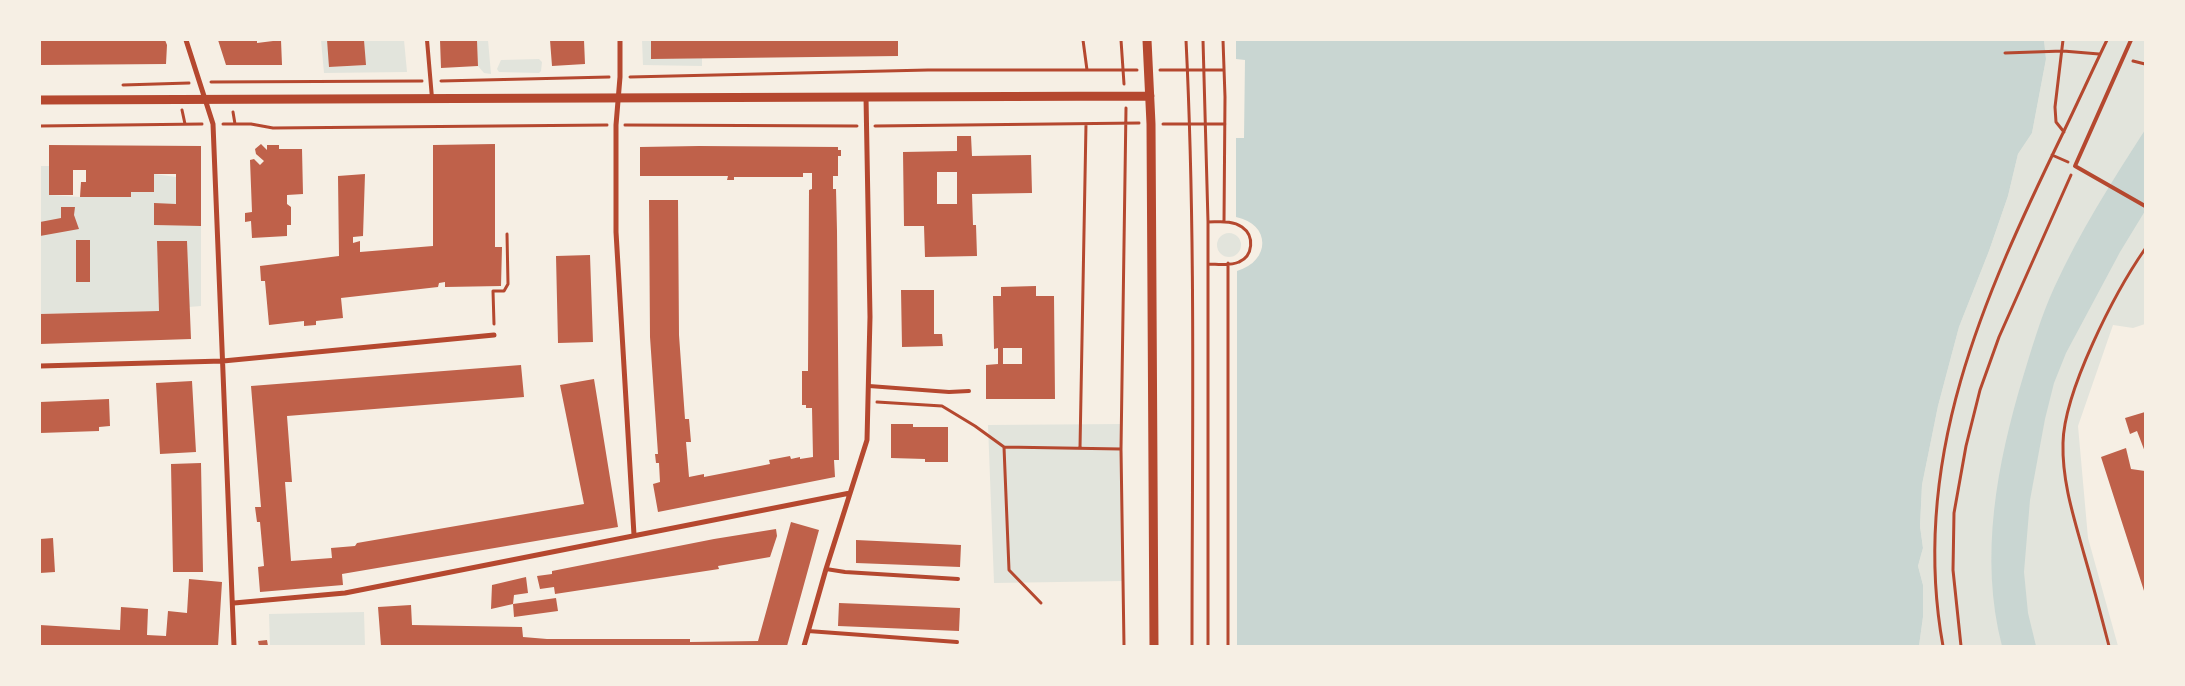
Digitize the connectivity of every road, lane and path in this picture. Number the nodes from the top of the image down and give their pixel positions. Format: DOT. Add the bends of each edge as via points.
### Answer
graph roads {
  1 [pos="186,40"];
  2 [pos="427,40"];
  3 [pos="620,40"];
  4 [pos="1083,40"];
  5 [pos="1147,40"];
  6 [pos="1186,40"];
  7 [pos="1203,40"];
  8 [pos="1223,40"];
  9 [pos="2063,40"];
  10 [pos="2107,40"];
  11 [pos="2131,40"];
  12 [pos="2063,51"];
  13 [pos="2005,53"];
  14 [pos="2100,54"];
  15 [pos="1087,70"];
  16 [pos="1187,70"];
  17 [pos="1204,70"];
  18 [pos="1224,70"];
  19 [pos="1150,96"];
  20 [pos="866,97"];
  21 [pos="618,98"];
  22 [pos="432,99"];
  23 [pos="40,100"];
  24 [pos="206,100"];
  25 [pos="1127,123"];
  26 [pos="1086,124"];
  27 [pos="1190,124"];
  28 [pos="1206,124"];
  29 [pos="1225,124"];
  30 [pos="2064,132"];
  31 [pos="2052,154"];
  32 [pos="2075,166"];
  33 [pos="2145,206"];
  34 [pos="1208,222"];
  35 [pos="1224,222"];
  36 [pos="507,234"];
  37 [pos="2145,249"];
  38 [pos="1228,263"];
  39 [pos="1208,264"];
  40 [pos="494,335"];
  41 [pos="223,362"];
  42 [pos="40,366"];
  43 [pos="869,386"];
  44 [pos="969,391"];
  45 [pos="869,402"];
  46 [pos="1004,447"];
  47 [pos="1080,448"];
  48 [pos="1121,449"];
  49 [pos="850,493"];
  50 [pos="634,535"];
  51 [pos="826,569"];
  52 [pos="958,579"];
  53 [pos="234,603"];
  54 [pos="1041,603"];
  55 [pos="808,631"];
  56 [pos="957,642"];
  57 [pos="234,646"];
  58 [pos="804,646"];
  59 [pos="1124,646"];
  60 [pos="1154,646"];
  61 [pos="1192,646"];
  62 [pos="1208,646"];
  63 [pos="1228,646"];
  64 [pos="1943,646"];
  65 [pos="1961,646"];
  66 [pos="2109,646"];
  1 -- 24 [label="street"];
  2 -- 22 [label="lane"];
  3 -- 21 [label="street"];
  4 -- 15 [label="path"];
  5 -- 19 [label="street"];
  6 -- 16 [label="path"];
  7 -- 17 [label="path"];
  8 -- 18 [label="path"];
  9 -- 12 [label="path"];
  10 -- 14 [label="path"];
  11 -- 32 [label="lane"];
  12 -- 13 [label="path"];
  12 -- 14 [label="path"];
  12 -- 30 [label="path" via="2055,107 2056,122"];
  14 -- 30 [label="path"];
  16 -- 17 [label="path"];
  16 -- 27 [label="path"];
  17 -- 18 [label="path"];
  17 -- 28 [label="path"];
  18 -- 29 [label="path"];
  19 -- 20 [label="street"];
  19 -- 60 [label="street"];
  20 -- 21 [label="street"];
  20 -- 43 [label="street"];
  21 -- 22 [label="street"];
  21 -- 50 [label="street" via="616,232"];
  22 -- 24 [label="street"];
  23 -- 24 [label="street"];
  24 -- 41 [label="street" via="213,124"];
  25 -- 48 [label="path"];
  26 -- 47 [label="path"];
  27 -- 28 [label="path"];
  27 -- 61 [label="path"];
  28 -- 29 [label="path"];
  28 -- 34 [label="path"];
  29 -- 35 [label="path"];
  30 -- 31 [label="path"];
  31 -- 32 [label="path"];
  31 -- 64 [label="path" via="1977,325 1944,443 1936,511 1934,572"];
  32 -- 33 [label="lane"];
  32 -- 65 [label="path" via="1998,337 1966,446 1954,513 1953,570"];
  34 -- 35 [label="path"];
  34 -- 39 [label="path"];
  35 -- 38 [label="path" via="1244,228 1250,237 1248,255 1239,262"];
  36 -- 40 [label="path" via="508,284 504,290 493,291"];
  37 -- 66 [label="path" via="2115,299 2087,357 2069,404 2063,442 2069,504"];
  38 -- 39 [label="path"];
  38 -- 63 [label="path"];
  39 -- 62 [label="path"];
  40 -- 41 [label="street"];
  41 -- 42 [label="street"];
  41 -- 53 [label="street"];
  43 -- 44 [label="lane"];
  43 -- 45 [label="street"];
  45 -- 46 [label="path" via="942,406"];
  45 -- 49 [label="street" via="867,440"];
  46 -- 47 [label="path"];
  46 -- 54 [label="path" via="1008,570"];
  47 -- 48 [label="path"];
  48 -- 59 [label="path"];
  49 -- 50 [label="street"];
  49 -- 51 [label="street"];
  50 -- 53 [label="street" via="345,593"];
  51 -- 52 [label="lane"];
  51 -- 55 [label="street"];
  53 -- 57 [label="street"];
  55 -- 56 [label="lane"];
  55 -- 58 [label="street"];
}
